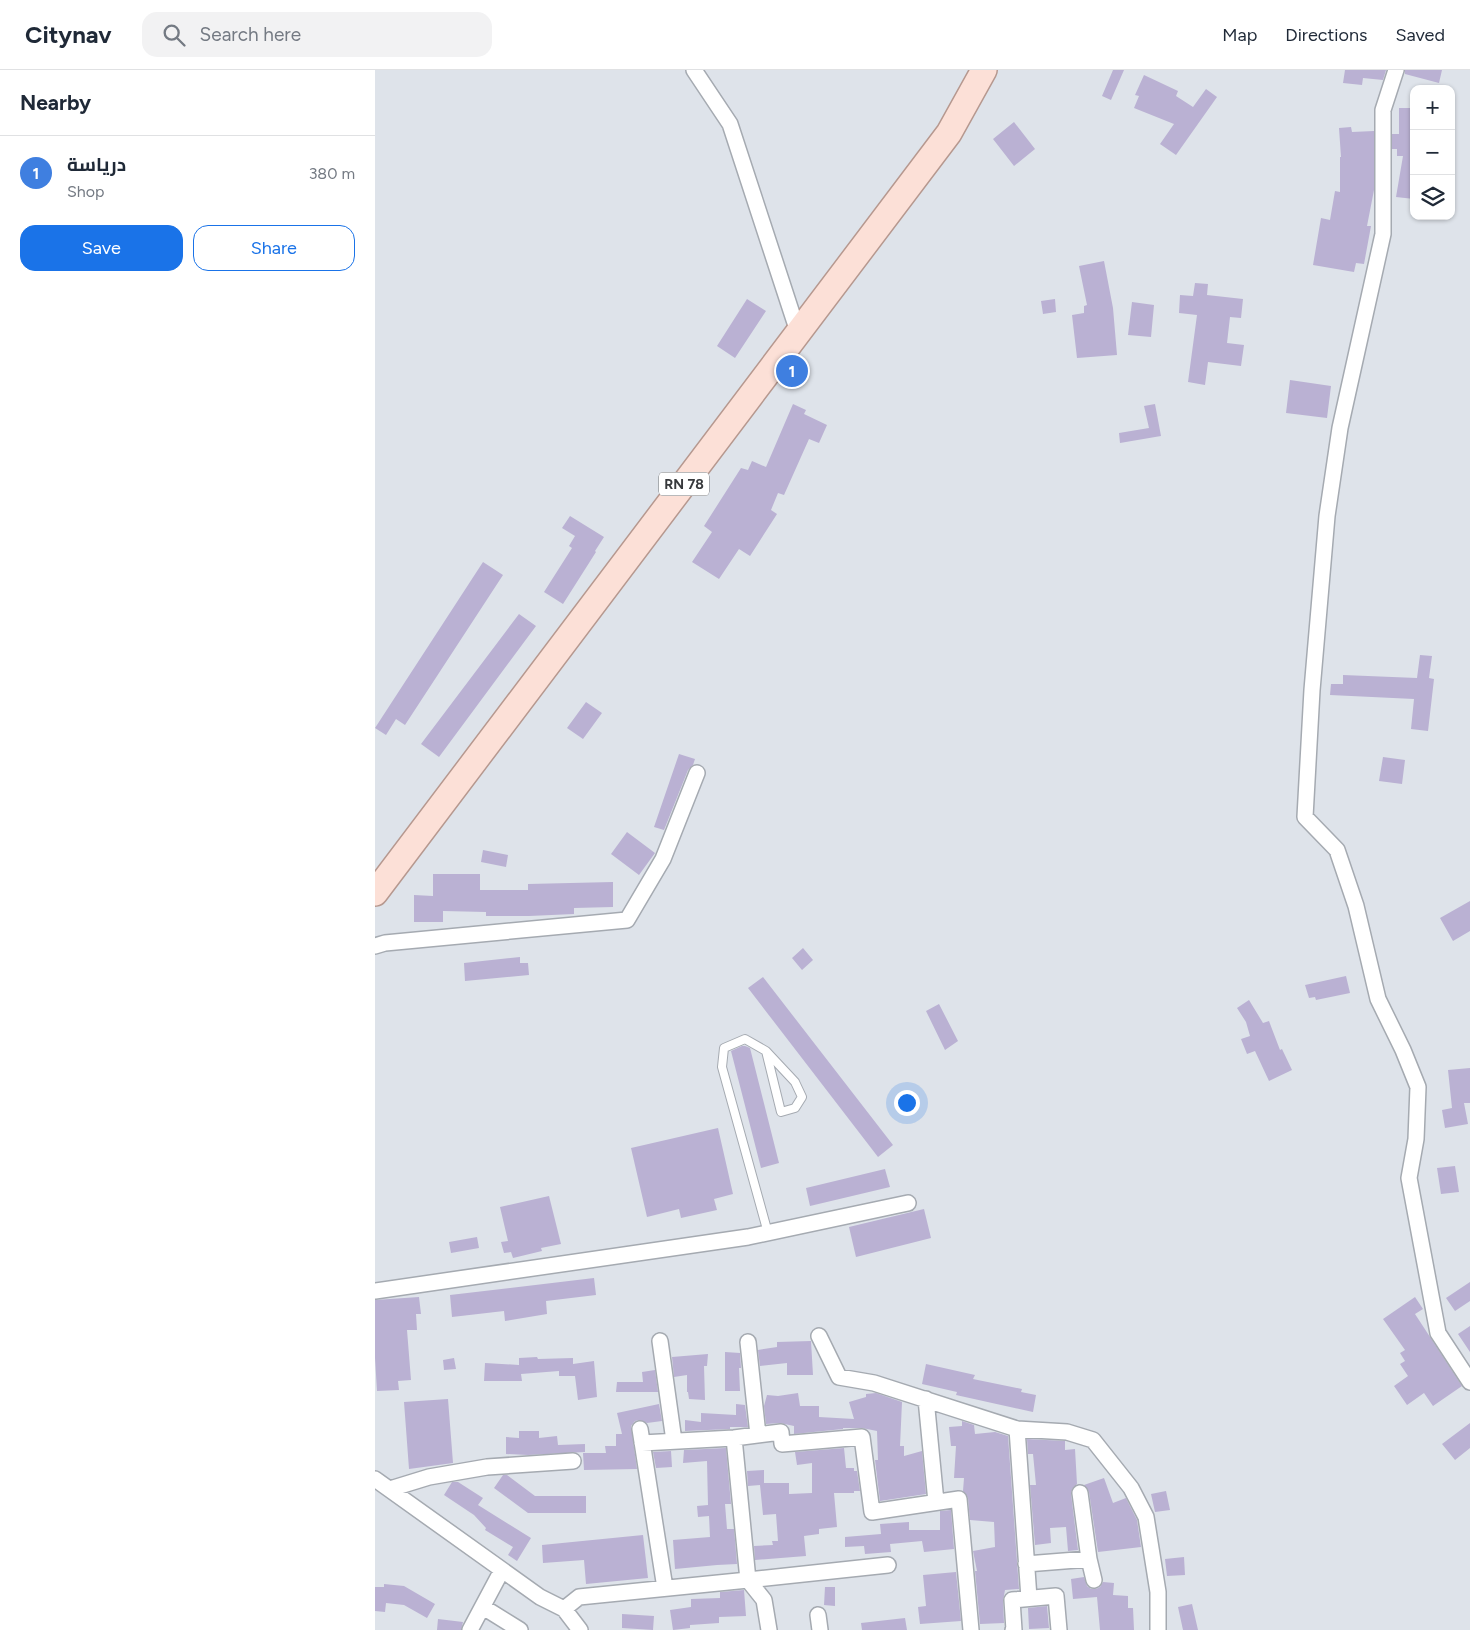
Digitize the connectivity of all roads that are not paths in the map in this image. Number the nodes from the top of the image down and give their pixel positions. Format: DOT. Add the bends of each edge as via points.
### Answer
graph roads {
  1 [pos="694,70"];
  2 [pos="984,70"];
  3 [pos="1396,70"];
  4 [pos="798,332"];
  5 [pos="697,773"];
  6 [pos="375,893"];
  7 [pos="375,946"];
  8 [pos="766,1051"];
  9 [pos="908,1203"];
  10 [pos="768,1233"];
  11 [pos="375,1291"];
  12 [pos="819,1336"];
  13 [pos="661,1340"];
  14 [pos="749,1342"];
  15 [pos="1470,1382"];
  16 [pos="926,1399"];
  17 [pos="1017,1429"];
  18 [pos="758,1435"];
  19 [pos="735,1438"];
  20 [pos="674,1441"];
  21 [pos="573,1461"];
  22 [pos="375,1478"];
  23 [pos="390,1490"];
  24 [pos="1080,1493"];
  25 [pos="937,1502"];
  26 [pos="1089,1559"];
  27 [pos="1026,1564"];
  28 [pos="888,1565"];
  29 [pos="502,1570"];
  30 [pos="748,1580"];
  31 [pos="1094,1580"];
  32 [pos="665,1588"];
  33 [pos="1029,1598"];
  34 [pos="483,1607"];
  35 [pos="564,1609"];
  36 [pos="470,1630"];
  37 [pos="520,1630"];
  38 [pos="580,1630"];
  39 [pos="763,1630"];
  40 [pos="769,1630"];
  41 [pos="971,1630"];
  42 [pos="1013,1630"];
  43 [pos="1059,1630"];
  44 [pos="1158,1630"];
  1 -- 4 [label="street" via="730,124"];
  2 -- 4 [label="main road, RN 78" via="949,133"];
  3 -- 15 [label="street" via="1383,110 1383,234 1339,428 1327,516 1305,817 1337,850 1356,906 1378,999 1418,1087 1416,1139 1409,1178 1438,1333"];
  4 -- 6 [label="main road, RN 78"];
  5 -- 7 [label="street" via="663,859 627,920"];
  8 -- 8 [label="lane" via="781,1112 795,1108 802,1097 795,1082"];
  8 -- 10 [label="lane" via="745,1039 724,1048 722,1067"];
  9 -- 10 [label="street"];
  10 -- 11 [label="street"];
  12 -- 16 [label="street" via="839,1378 874,1383"];
  13 -- 20 [label="street"];
  14 -- 18 [label="street"];
  16 -- 17 [label="street"];
  16 -- 25 [label="street"];
  17 -- 27 [label="street"];
  17 -- 44 [label="street" via="1067,1432 1093,1440 1131,1488 1146,1517 1158,1592"];
  18 -- 19 [label="street"];
  18 -- 25 [label="street" via="781,1432 782,1444 862,1437 872,1512"];
  19 -- 20 [label="street"];
  19 -- 30 [label="street"];
  20 -- 32 [label="street" via="641,1436"];
  21 -- 23 [label="street" via="487,1467 429,1477"];
  22 -- 23 [label="street"];
  23 -- 29 [label="street"];
  24 -- 26 [label="street"];
  25 -- 41 [label="street" via="959,1499"];
  26 -- 27 [label="street"];
  26 -- 31 [label="street"];
  27 -- 33 [label="street"];
  28 -- 30 [label="street"];
  29 -- 34 [label="street"];
  29 -- 35 [label="street" via="540,1597"];
  30 -- 32 [label="street"];
  30 -- 40 [label="street" via="764,1600"];
  32 -- 35 [label="street" via="579,1597"];
  33 -- 42 [label="street" via="1012,1600"];
  33 -- 43 [label="street" via="1057,1596"];
  34 -- 36 [label="street"];
  34 -- 37 [label="street"];
  35 -- 38 [label="street"];
  39 -- 40 [label="street"];
}
